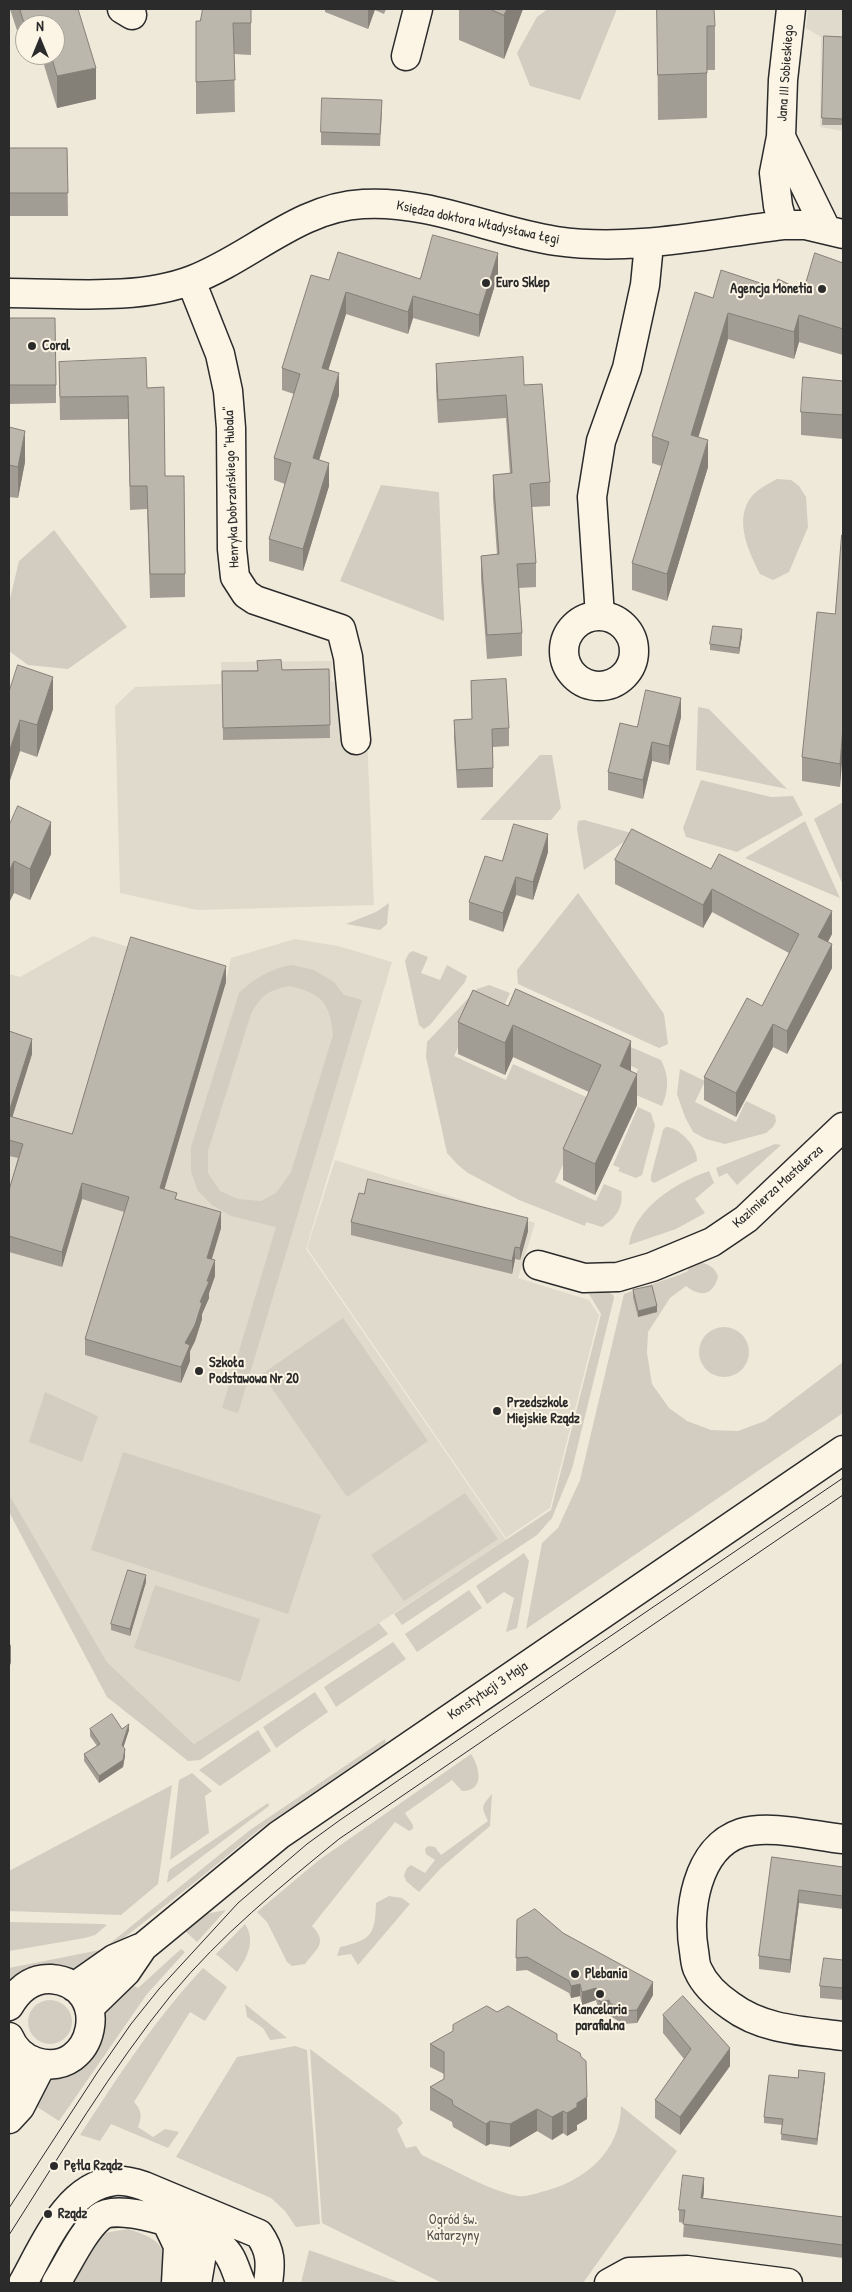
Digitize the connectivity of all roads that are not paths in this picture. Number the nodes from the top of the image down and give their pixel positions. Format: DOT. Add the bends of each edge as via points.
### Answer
graph roads {
  1 [pos="418,9"];
  2 [pos="791,9"];
  3 [pos="406,56"];
  4 [pos="781,137"];
  5 [pos="805,188"];
  6 [pos="783,225"];
  7 [pos="834,232"];
  8 [pos="648,244"];
  9 [pos="190,281"];
  10 [pos="9,293"];
  11 [pos="600,616"];
  12 [pos="356,740"];
  13 [pos="843,1127"];
  14 [pos="538,1265"];
  15 [pos="843,1450"];
  16 [pos="843,1839"];
  17 [pos="11,1998"];
  18 [pos="82,1998"];
  19 [pos="843,2036"];
  20 [pos="24,2052"];
  21 [pos="9,2086"];
  22 [pos="9,2119"];
  23 [pos="132,2213"];
  24 [pos="167,2223"];
  25 [pos="53,2229"];
  26 [pos="252,2231"];
  27 [pos="210,2240"];
  28 [pos="23,2283"];
  29 [pos="56,2283"];
  30 [pos="176,2283"];
  31 [pos="197,2283"];
  32 [pos="219,2283"];
  33 [pos="241,2283"];
  34 [pos="268,2283"];
  35 [pos="609,2283"];
  36 [pos="788,2283"];
  1 -- 3 [label="street"];
  2 -- 4 [label="street, Jana III Sobieskiego"];
  4 -- 5 [label="street, Jana III Sobieskiego"];
  4 -- 6 [label="street, Jana III Sobieskiego" via="774,173"];
  5 -- 6 [label="street"];
  5 -- 7 [label="street, Jana III Sobieskiego"];
  6 -- 7 [label="street, Księdza doktora Władysława Łęgi" via="805,225"];
  6 -- 8 [label="street, Księdza doktora Władysława Łęgi"];
  8 -- 9 [label="street, Księdza doktora Władysława Łęgi" via="558,242 520,235 429,209 396,204 362,204 328,210"];
  8 -- 11 [label="street" via="645,285 627,368 600,441 592,497"];
  9 -- 10 [label="street, Księdza doktora Władysława Łęgi" via="130,293"];
  9 -- 12 [label="street, Henryka Dobrzańskiego \"Hubala\"" via="220,354 228,391 235,577 246,594 255,600 341,629 348,657"];
  13 -- 14 [label="street, Kazimierza Mastalerza" via="746,1219 712,1242 618,1278 584,1278"];
  15 -- 18 [label="street, Konstytucji 3 Maja" via="279,1835 143,1947 126,1972"];
  16 -- 19 [label="street" via="766,1829 741,1833 720,1846 705,1865 696,1891 692,1918 697,1969 710,1989 731,2006 758,2022"];
  17 -- 18 [label="street" via="28,1984 43,1979 59,1980"];
  18 -- 20 [label="street" via="92,2022 82,2049 57,2064"];
  20 -- 21 [label="street"];
  20 -- 22 [label="street" via="20,2107"];
  23 -- 24 [label="street"];
  23 -- 25 [label="street" via="112,2206 100,2206 77,2213"];
  23 -- 29 [label="street" via="102,2216 91,2227"];
  24 -- 27 [label="street"];
  24 -- 30 [label="street" via="178,2246"];
  25 -- 26 [label="street" via="63,2214 88,2191 105,2183 125,2181"];
  25 -- 28 [label="street"];
  26 -- 33 [label="street" via="257,2252"];
  26 -- 34 [label="street" via="267,2245 270,2256"];
  27 -- 31 [label="street" via="203,2248"];
  27 -- 32 [label="street" via="223,2267"];
  27 -- 33 [label="street" via="230,2256"];
  35 -- 36 [label="street" via="630,2272 687,2270"];
}
